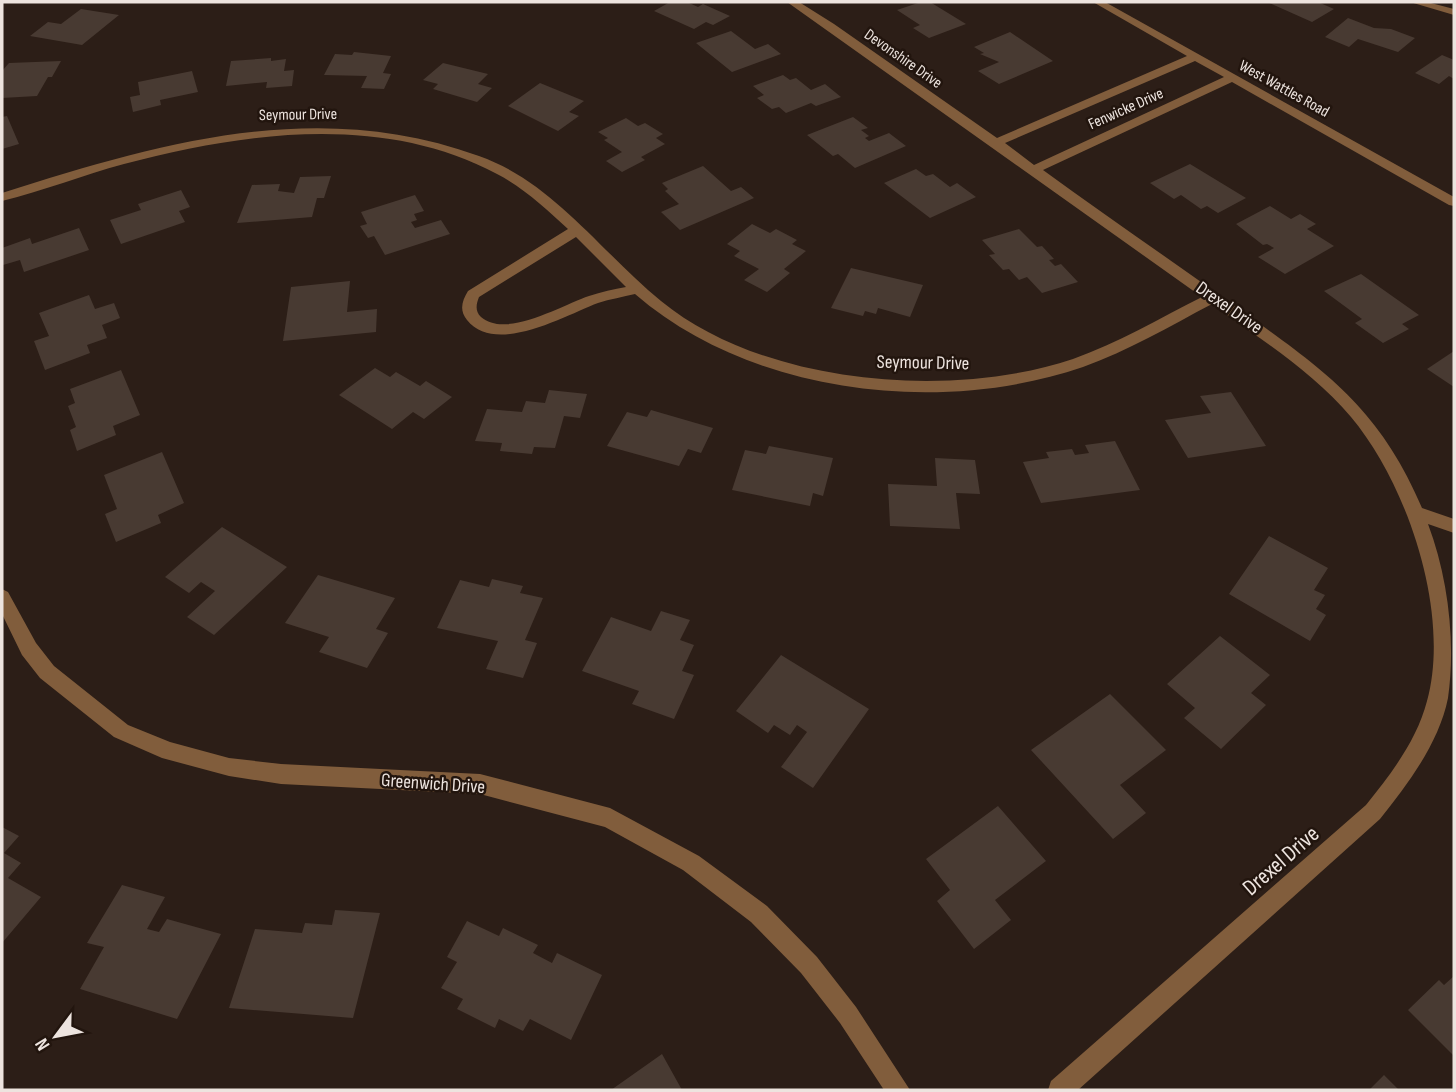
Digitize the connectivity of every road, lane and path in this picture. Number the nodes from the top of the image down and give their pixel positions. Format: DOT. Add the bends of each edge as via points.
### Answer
graph roads {
  1 [pos="792,2"];
  2 [pos="1098,2"];
  3 [pos="1415,2"];
  4 [pos="1454,12"];
  5 [pos="1195,57"];
  6 [pos="1232,78"];
  7 [pos="995,143"];
  8 [pos="1033,170"];
  9 [pos="2,197"];
  10 [pos="1454,202"];
  11 [pos="577,230"];
  12 [pos="637,289"];
  13 [pos="1213,297"];
  14 [pos="1421,515"];
  15 [pos="1454,526"];
  16 [pos="2,597"];
  17 [pos="1449,614"];
  18 [pos="898,1090"];
  19 [pos="1060,1090"];
  1 -- 7 [label="street, Devonshire Drive"];
  2 -- 5 [label="street, West Wattles Road"];
  3 -- 4 [label="street"];
  5 -- 6 [label="street, West Wattles Road"];
  5 -- 7 [label="street, Fenwicke Drive"];
  6 -- 8 [label="street, Fenwicke Drive"];
  6 -- 10 [label="street, West Wattles Road"];
  7 -- 8 [label="street, Drexel Drive"];
  8 -- 13 [label="street, Drexel Drive"];
  9 -- 11 [label="street, Seymour Drive" via="191,143 261,132 332,130 403,138 476,159 527,185"];
  11 -- 12 [label="street, Seymour Drive"];
  11 -- 12 [label="street" via="472,294 470,314 478,324 491,329 519,328"];
  12 -- 13 [label="street, Seymour Drive" via="704,336 777,365 835,378 916,386 1004,380 1074,365"];
  13 -- 14 [label="street, Drexel Drive" via="1330,385 1392,461"];
  14 -- 15 [label="street"];
  14 -- 17 [label="street, Drexel Drive"];
  16 -- 18 [label="street, Greenwich Drive" via="29,649 47,672 121,731 169,751 229,767 281,774 480,784 610,818 691,863 759,914 809,965"];
  17 -- 19 [label="street, Drexel Drive" via="1438,698 1423,740 1387,795"];
}
